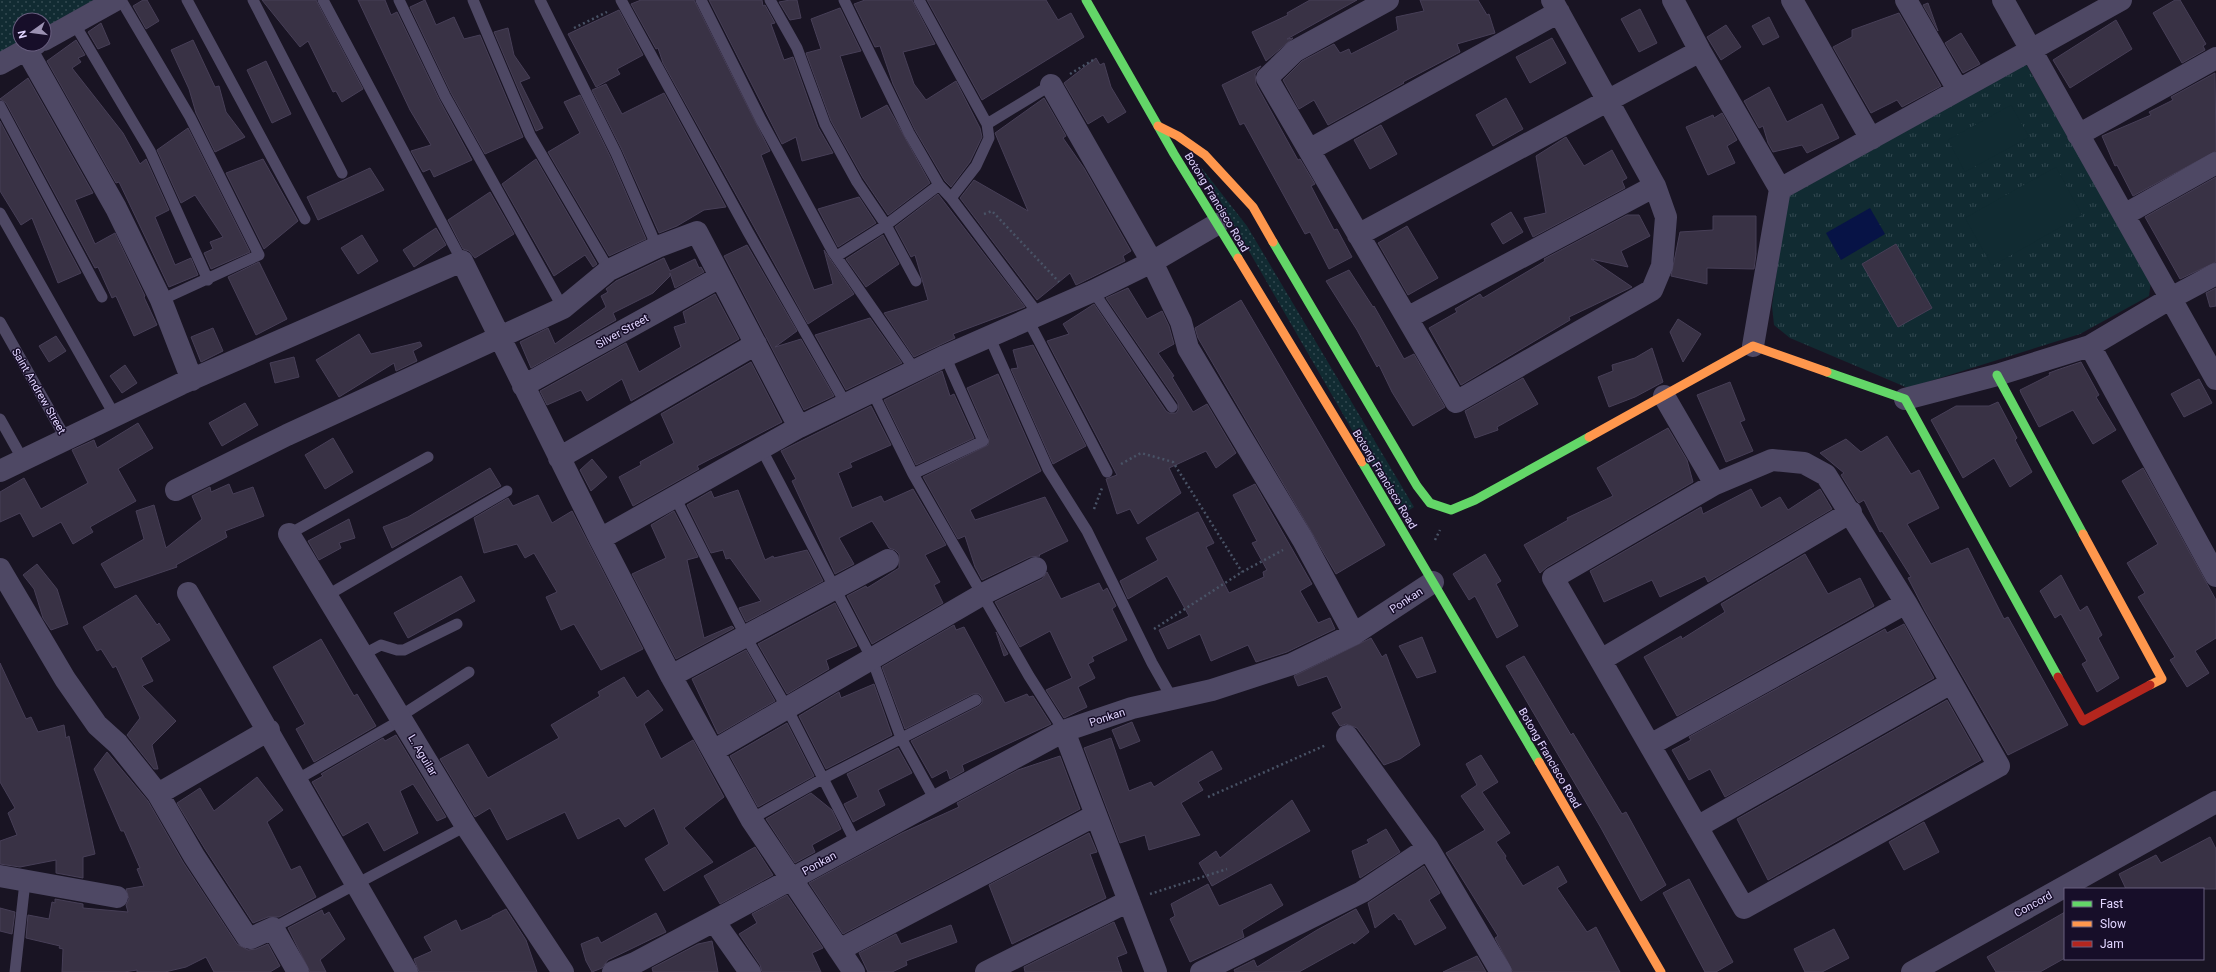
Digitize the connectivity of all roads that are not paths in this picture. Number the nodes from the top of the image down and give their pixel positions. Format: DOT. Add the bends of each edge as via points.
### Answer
graph roads {
  1 [pos="116,0"];
  2 [pos="121,0"];
  3 [pos="187,0"];
  4 [pos="253,0"];
  5 [pos="323,0"];
  6 [pos="399,0"];
  7 [pos="472,0"];
  8 [pos="540,0"];
  9 [pos="701,0"];
  10 [pos="770,0"];
  11 [pos="844,0"];
  12 [pos="919,0"];
  13 [pos="1086,0"];
  14 [pos="1388,0"];
  15 [pos="1673,0"];
  16 [pos="1792,0"];
  17 [pos="1906,0"];
  18 [pos="2003,0"];
  19 [pos="2119,0"];
  20 [pos="622,2"];
  21 [pos="1556,6"];
  22 [pos="74,23"];
  23 [pos="52,35"];
  24 [pos="2030,50"];
  25 [pos="1700,51"];
  26 [pos="21,52"];
  27 [pos="39,52"];
  28 [pos="2216,58"];
  29 [pos="0,64"];
  30 [pos="1050,85"];
  31 [pos="1958,90"];
  32 [pos="1609,100"];
  33 [pos="0,106"];
  34 [pos="987,124"];
  35 [pos="1158,126"];
  36 [pos="2078,135"];
  37 [pos="1871,139"];
  38 [pos="1309,150"];
  39 [pos="2216,164"];
  40 [pos="342,173"];
  41 [pos="939,185"];
  42 [pos="1655,186"];
  43 [pos="1780,189"];
  44 [pos="951,198"];
  45 [pos="0,213"];
  46 [pos="2124,215"];
  47 [pos="305,219"];
  48 [pos="1217,224"];
  49 [pos="886,225"];
  50 [pos="1358,235"];
  51 [pos="657,247"];
  52 [pos="837,256"];
  53 [pos="462,262"];
  54 [pos="1152,262"];
  55 [pos="609,270"];
  56 [pos="2216,274"];
  57 [pos="720,277"];
  58 [pos="208,280"];
  59 [pos="916,281"];
  60 [pos="1084,294"];
  61 [pos="102,297"];
  62 [pos="2170,298"];
  63 [pos="162,300"];
  64 [pos="563,308"];
  65 [pos="1033,316"];
  66 [pos="1407,318"];
  67 [pos="0,322"];
  68 [pos="989,336"];
  69 [pos="499,338"];
  70 [pos="756,344"];
  71 [pos="1753,346"];
  72 [pos="2090,346"];
  73 [pos="945,356"];
  74 [pos="916,370"];
  75 [pos="1997,375"];
  76 [pos="2216,379"];
  77 [pos="192,380"];
  78 [pos="523,386"];
  79 [pos="872,391"];
  80 [pos="1664,396"];
  81 [pos="1905,399"];
  82 [pos="846,404"];
  83 [pos="1172,408"];
  84 [pos="115,416"];
  85 [pos="0,419"];
  86 [pos="799,427"];
  87 [pos="66,439"];
  88 [pos="761,448"];
  89 [pos="428,457"];
  90 [pos="559,458"];
  91 [pos="23,460"];
  92 [pos="0,472"];
  93 [pos="1107,472"];
  94 [pos="913,474"];
  95 [pos="1715,484"];
  96 [pos="176,490"];
  97 [pos="507,491"];
  98 [pos="675,497"];
  99 [pos="1851,512"];
  100 [pos="289,534"];
  101 [pos="600,539"];
  102 [pos="888,560"];
  103 [pos="1036,568"];
  104 [pos="0,569"];
  105 [pos="2216,576"];
  106 [pos="1433,582"];
  107 [pos="835,589"];
  108 [pos="188,593"];
  109 [pos="983,594"];
  110 [pos="326,596"];
  111 [pos="1906,603"];
  112 [pos="457,624"];
  113 [pos="1354,634"];
  114 [pos="746,636"];
  115 [pos="362,655"];
  116 [pos="872,659"];
  117 [pos="1601,660"];
  118 [pos="469,672"];
  119 [pos="671,676"];
  120 [pos="1951,683"];
  121 [pos="976,700"];
  122 [pos="1173,700"];
  123 [pos="787,708"];
  124 [pos="400,718"];
  125 [pos="268,730"];
  126 [pos="1064,731"];
  127 [pos="1347,736"];
  128 [pos="901,738"];
  129 [pos="1650,745"];
  130 [pos="713,751"];
  131 [pos="824,778"];
  132 [pos="298,779"];
  133 [pos="158,794"];
  134 [pos="935,800"];
  135 [pos="2216,802"];
  136 [pos="1096,815"];
  137 [pos="751,819"];
  138 [pos="466,826"];
  139 [pos="1697,827"];
  140 [pos="856,843"];
  141 [pos="1428,848"];
  142 [pos="0,876"];
  143 [pos="790,879"];
  144 [pos="25,882"];
  145 [pos="356,884"];
  146 [pos="117,897"];
  147 [pos="1129,901"];
  148 [pos="714,921"];
  149 [pos="273,928"];
  150 [pos="839,950"];
  151 [pos="639,967"];
  152 [pos="16,972"];
  153 [pos="298,972"];
  154 [pos="407,972"];
  155 [pos="563,972"];
  156 [pos="613,972"];
  157 [pos="750,972"];
  158 [pos="854,972"];
  159 [pos="986,972"];
  160 [pos="1156,972"];
  161 [pos="1201,972"];
  162 [pos="1501,972"];
  163 [pos="1660,972"];
  164 [pos="1912,972"];
  1 -- 22 [label="street"];
  2 -- 58 [label="lane" via="190,117 259,255"];
  3 -- 47 [label="lane"];
  4 -- 40 [label="lane"];
  5 -- 53 [label="lane"];
  6 -- 64 [label="lane" via="444,96"];
  7 -- 55 [label="lane" via="530,135"];
  8 -- 51 [label="lane" via="616,153"];
  9 -- 52 [label="lane" via="761,120"];
  10 -- 49 [label="lane" via="797,48 825,124 857,182"];
  11 -- 41 [label="lane" via="909,133"];
  12 -- 34 [label="lane"];
  13 -- 35 [label="street, Botong Francisco Road"];
  14 -- 38 [label="street" via="1295,51 1267,78"];
  15 -- 25 [label="street"];
  16 -- 37 [label="street"];
  17 -- 31 [label="street"];
  18 -- 24 [label="street"];
  19 -- 24 [label="street"];
  20 -- 82 [label="lane"];
  21 -- 32 [label="street"];
  21 -- 38 [label="street"];
  22 -- 23 [label="street"];
  22 -- 58 [label="lane" via="150,151"];
  24 -- 31 [label="street"];
  24 -- 36 [label="street"];
  25 -- 32 [label="street"];
  25 -- 43 [label="street"];
  26 -- 29 [label="street"];
  27 -- 63 [label="street"];
  28 -- 36 [label="street"];
  30 -- 34 [label="lane"];
  30 -- 54 [label="street"];
  31 -- 37 [label="street"];
  32 -- 42 [label="street"];
  32 -- 50 [label="street"];
  33 -- 61 [label="lane"];
  34 -- 44 [label="lane" via="989,138 976,166"];
  35 -- 48 [label="street, Botong Francisco Road"];
  35 -- 80 [label="street" via="1205,155 1253,207 1417,486 1430,503 1451,510 1488,493"];
  36 -- 46 [label="street"];
  37 -- 43 [label="street"];
  38 -- 50 [label="street"];
  39 -- 46 [label="street"];
  41 -- 44 [label="lane"];
  41 -- 49 [label="lane"];
  42 -- 66 [label="street"];
  42 -- 66 [label="street" via="1666,217 1662,266 1652,290 1456,402"];
  43 -- 71 [label="street"];
  44 -- 65 [label="lane"];
  45 -- 84 [label="lane"];
  46 -- 62 [label="street"];
  48 -- 54 [label="street"];
  48 -- 106 [label="street, Botong Francisco Road"];
  49 -- 52 [label="lane"];
  49 -- 59 [label="lane"];
  50 -- 66 [label="street"];
  51 -- 55 [label="street"];
  51 -- 57 [label="street" via="697,232"];
  52 -- 74 [label="lane"];
  53 -- 69 [label="street"];
  53 -- 77 [label="street"];
  54 -- 60 [label="street"];
  54 -- 113 [label="street" via="1181,322 1188,348 1303,540"];
  55 -- 64 [label="street"];
  56 -- 62 [label="street"];
  57 -- 70 [label="street"];
  57 -- 78 [label="street, Silver Street"];
  58 -- 63 [label="lane"];
  60 -- 65 [label="street"];
  60 -- 83 [label="lane"];
  62 -- 72 [label="street"];
  62 -- 76 [label="street"];
  63 -- 77 [label="street"];
  64 -- 69 [label="street"];
  65 -- 68 [label="street"];
  65 -- 93 [label="lane"];
  67 -- 87 [label="lane, Saint Andrew Street"];
  68 -- 73 [label="street"];
  68 -- 122 [label="lane" via="1048,470 1087,530 1139,638"];
  69 -- 78 [label="street"];
  69 -- 96 [label="street"];
  70 -- 86 [label="street"];
  70 -- 90 [label="street"];
  71 -- 80 [label="street"];
  71 -- 81 [label="street"];
  72 -- 75 [label="street"];
  72 -- 105 [label="street"];
  73 -- 74 [label="street"];
  73 -- 94 [label="lane" via="983,441"];
  74 -- 79 [label="street"];
  75 -- 81 [label="street"];
  75 -- 81 [label="street" via="2162,679 2083,721"];
  77 -- 84 [label="street"];
  78 -- 90 [label="street"];
  79 -- 82 [label="street"];
  79 -- 94 [label="lane"];
  80 -- 95 [label="street"];
  82 -- 86 [label="street"];
  84 -- 87 [label="street"];
  85 -- 91 [label="lane"];
  86 -- 88 [label="street"];
  87 -- 91 [label="street"];
  88 -- 98 [label="street"];
  88 -- 107 [label="lane"];
  89 -- 100 [label="lane"];
  90 -- 101 [label="street"];
  91 -- 92 [label="street"];
  94 -- 109 [label="lane"];
  95 -- 99 [label="street" via="1772,460 1804,463 1826,475"];
  95 -- 117 [label="street" via="1553,578"];
  97 -- 110 [label="lane"];
  98 -- 101 [label="street"];
  98 -- 114 [label="lane"];
  99 -- 111 [label="street"];
  99 -- 117 [label="street"];
  100 -- 110 [label="street, L. Aguilar"];
  101 -- 119 [label="street"];
  102 -- 107 [label="street"];
  103 -- 109 [label="street"];
  104 -- 133 [label="street" via="65,679 97,725 118,744"];
  106 -- 113 [label="street, Ponkan"];
  106 -- 163 [label="street, Botong Francisco Road"];
  107 -- 114 [label="street"];
  107 -- 116 [label="lane"];
  108 -- 125 [label="street"];
  109 -- 116 [label="street"];
  109 -- 126 [label="lane" via="1029,676"];
  110 -- 115 [label="street, L. Aguilar"];
  111 -- 120 [label="street"];
  111 -- 129 [label="street"];
  112 -- 115 [label="lane" via="404,650 381,646"];
  113 -- 122 [label="street, Ponkan" via="1292,664"];
  114 -- 119 [label="street"];
  114 -- 123 [label="lane"];
  115 -- 124 [label="street, L. Aguilar"];
  116 -- 123 [label="street"];
  116 -- 128 [label="lane"];
  117 -- 129 [label="street"];
  118 -- 124 [label="lane"];
  119 -- 130 [label="street"];
  120 -- 139 [label="street"];
  120 -- 139 [label="street" via="1999,766 1744,908"];
  121 -- 128 [label="lane"];
  122 -- 126 [label="street, Ponkan" via="1132,708"];
  123 -- 130 [label="street"];
  123 -- 131 [label="lane"];
  124 -- 132 [label="lane"];
  124 -- 138 [label="street, L. Aguilar"];
  125 -- 132 [label="street"];
  125 -- 133 [label="street"];
  126 -- 134 [label="street, Ponkan"];
  126 -- 136 [label="street"];
  127 -- 141 [label="street"];
  128 -- 131 [label="lane"];
  128 -- 134 [label="lane"];
  129 -- 139 [label="street"];
  130 -- 137 [label="street"];
  131 -- 137 [label="lane"];
  131 -- 140 [label="lane"];
  132 -- 145 [label="street"];
  133 -- 149 [label="street" via="190,850 247,937 251,938"];
  134 -- 140 [label="street, Ponkan"];
  135 -- 164 [label="street, Concord"];
  136 -- 147 [label="street"];
  136 -- 150 [label="street"];
  137 -- 143 [label="street"];
  138 -- 145 [label="lane"];
  138 -- 155 [label="street, L. Aguilar"];
  140 -- 143 [label="street, Ponkan"];
  141 -- 161 [label="street" via="1362,892"];
  141 -- 162 [label="street"];
  142 -- 144 [label="street"];
  143 -- 148 [label="street, Ponkan"];
  143 -- 150 [label="street"];
  144 -- 146 [label="street"];
  144 -- 152 [label="lane"];
  145 -- 149 [label="lane"];
  145 -- 154 [label="street"];
  147 -- 159 [label="street"];
  147 -- 160 [label="street"];
  148 -- 151 [label="street, Ponkan"];
  148 -- 157 [label="street"];
  149 -- 153 [label="street"];
  150 -- 158 [label="street"];
  151 -- 156 [label="street, Ponkan"];
}
